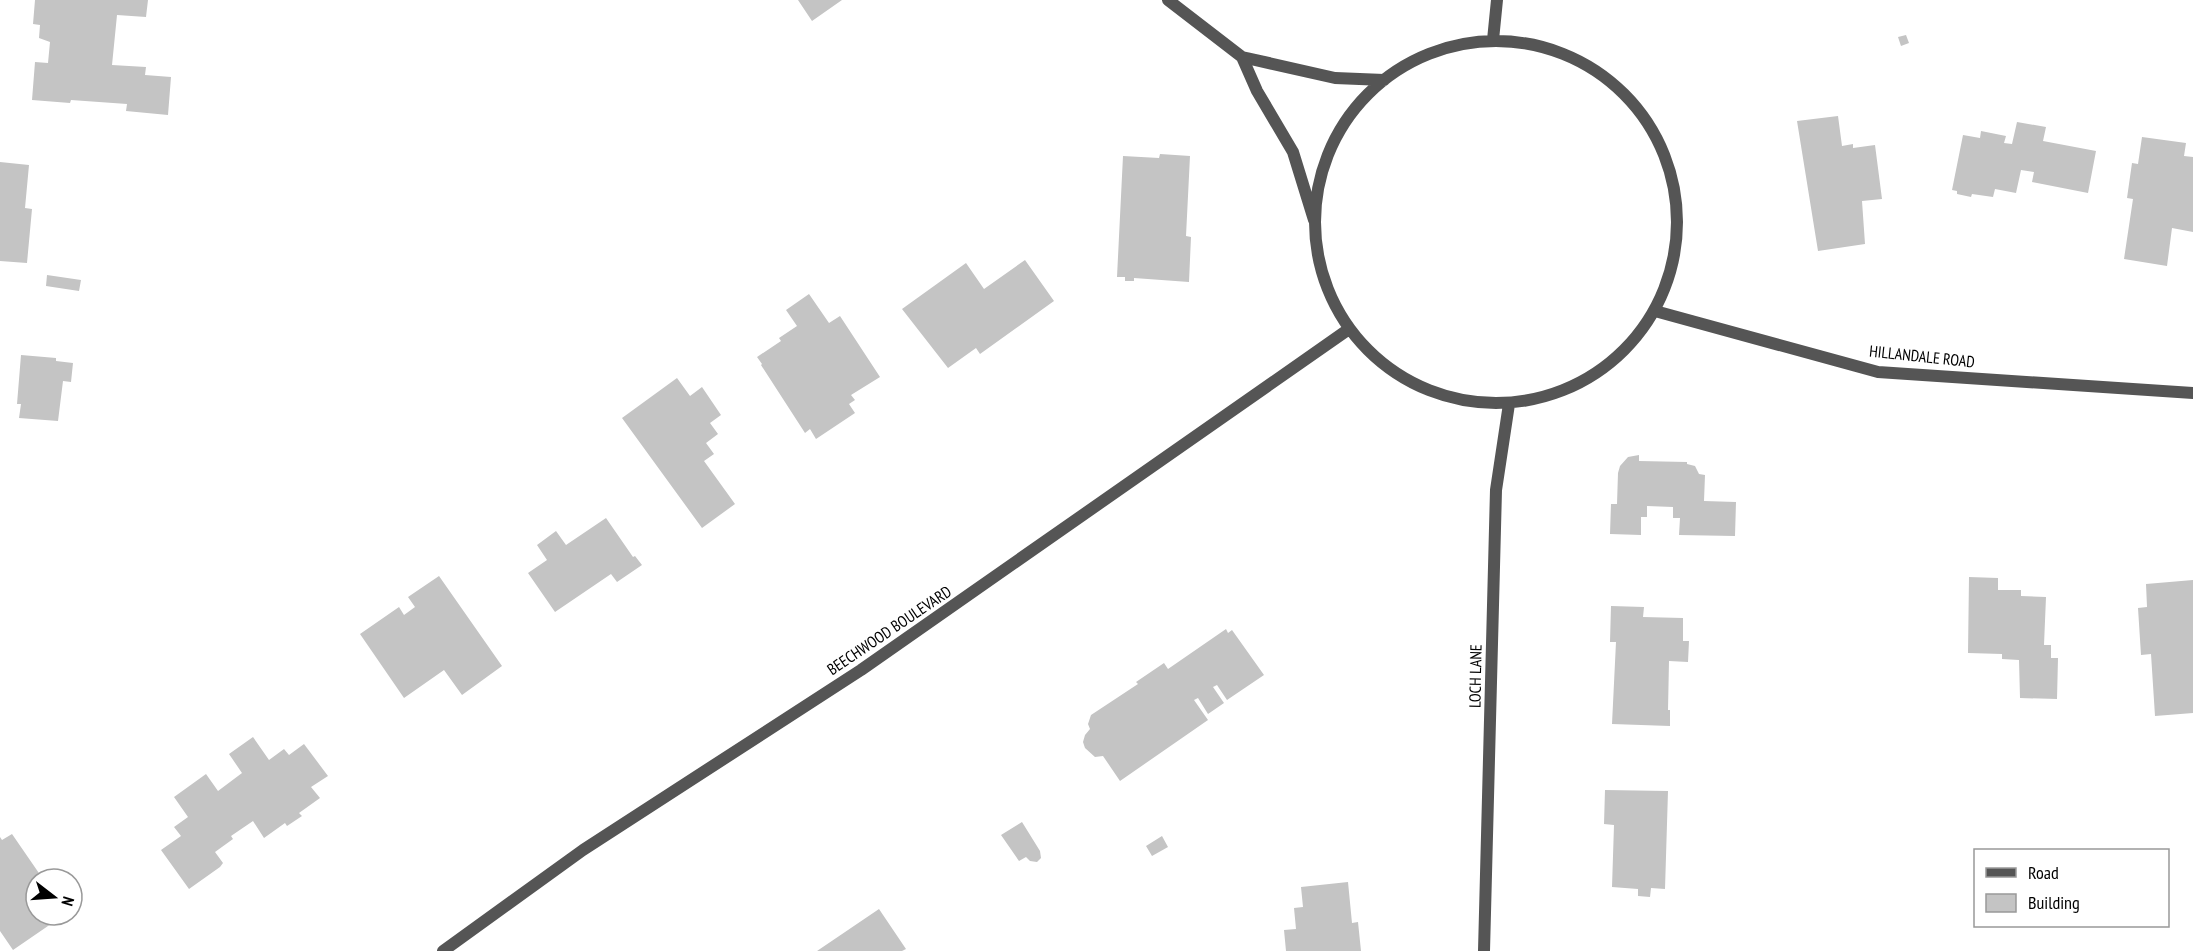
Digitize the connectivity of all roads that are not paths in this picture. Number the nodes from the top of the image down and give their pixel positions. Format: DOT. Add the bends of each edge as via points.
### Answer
graph roads {
  1 [pos="1168,0"];
  2 [pos="1497,0"];
  3 [pos="1494,40"];
  4 [pos="1242,57"];
  5 [pos="1384,80"];
  6 [pos="1314,222"];
  7 [pos="1654,311"];
  8 [pos="1349,329"];
  9 [pos="2193,393"];
  10 [pos="1509,404"];
  11 [pos="443,951"];
  12 [pos="1484,951"];
  1 -- 4 [label="street"];
  2 -- 3 [label="street"];
  3 -- 5 [label="street" via="1453,45 1429,53"];
  3 -- 7 [label="street" via="1524,42 1572,56 1596,69 1641,111 1664,152 1673,181 1678,231 1671,270"];
  4 -- 5 [label="street" via="1335,78"];
  4 -- 6 [label="street" via="1293,152"];
  5 -- 6 [label="street" via="1347,118 1325,162"];
  6 -- 8 [label="street" via="1316,246 1330,295"];
  7 -- 9 [label="street, HILLANDALE ROAD" via="1878,372"];
  7 -- 10 [label="street" via="1629,346 1597,373 1537,399"];
  8 -- 10 [label="street" via="1385,366 1422,388 1474,403"];
  8 -- 11 [label="street, BEECHWOOD BOULEVARD" via="861,670 583,850"];
  10 -- 12 [label="street, LOCH LANE" via="1496,490"];
}
